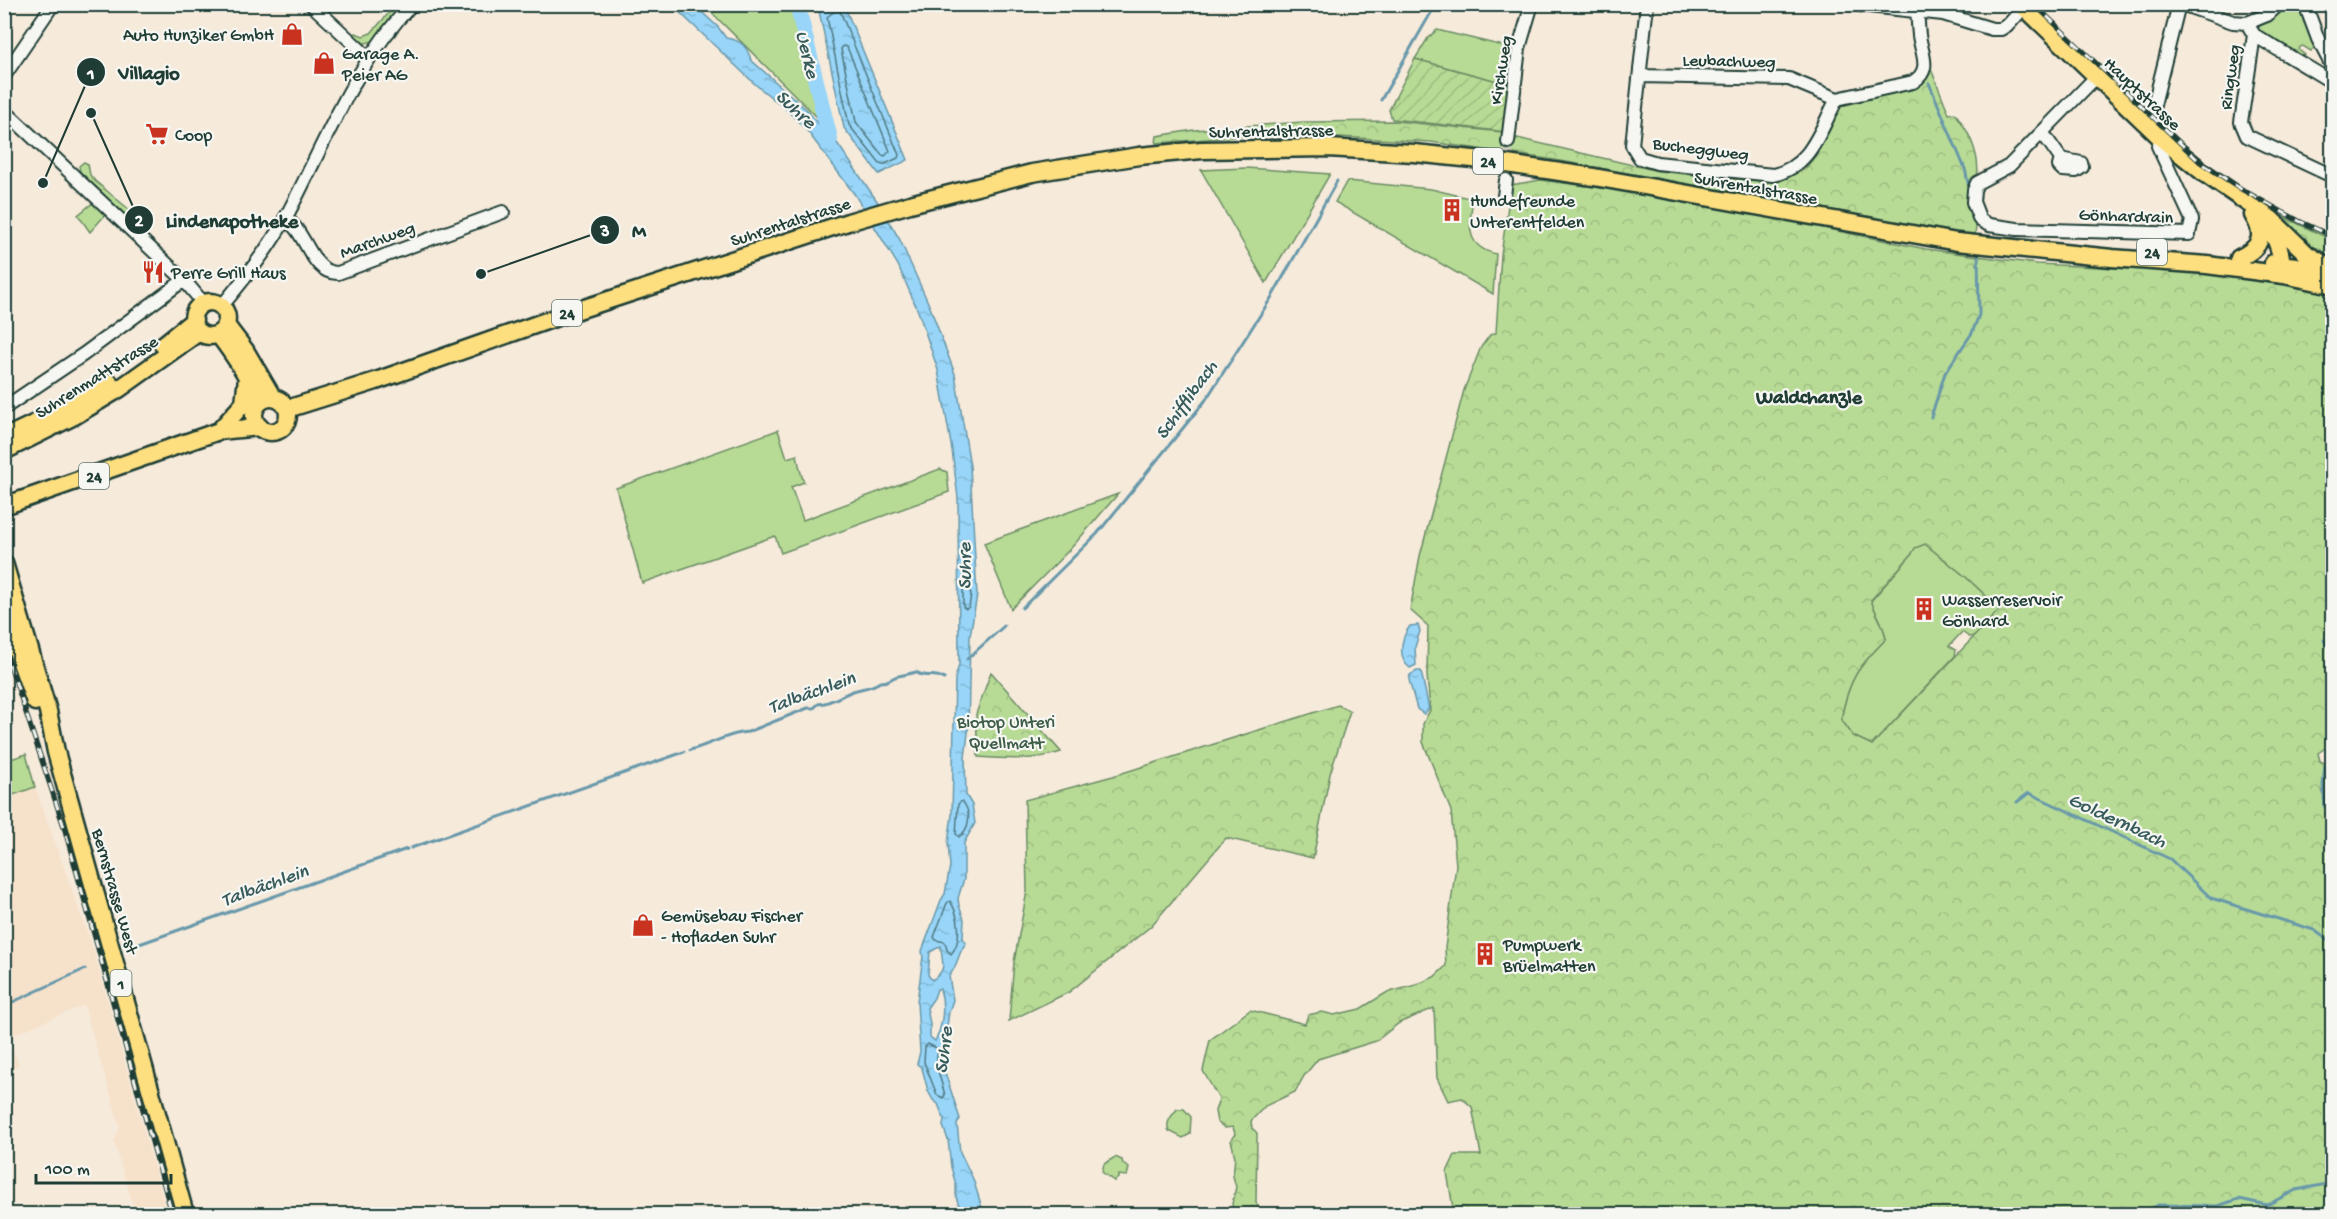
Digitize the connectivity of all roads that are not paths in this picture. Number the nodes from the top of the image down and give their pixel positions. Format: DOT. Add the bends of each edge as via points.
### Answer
graph roads {
  1 [pos="53,4"];
  2 [pos="311,4"];
  3 [pos="412,4"];
  4 [pos="1532,4"];
  5 [pos="1647,4"];
  6 [pos="1850,4"];
  7 [pos="2180,4"];
  8 [pos="2279,4"];
  9 [pos="2305,4"];
  10 [pos="2024,6"];
  11 [pos="1917,11"];
  12 [pos="2247,23"];
  13 [pos="2254,34"];
  14 [pos="369,58"];
  15 [pos="2332,66"];
  16 [pos="4,76"];
  17 [pos="1640,76"];
  18 [pos="2096,76"];
  19 [pos="2332,82"];
  20 [pos="1837,99"];
  21 [pos="2152,113"];
  22 [pos="9,114"];
  23 [pos="2042,132"];
  24 [pos="2161,138"];
  25 [pos="1509,142"];
  26 [pos="2061,159"];
  27 [pos="2332,176"];
  28 [pos="1506,180"];
  29 [pos="1504,196"];
  30 [pos="2245,202"];
  31 [pos="503,212"];
  32 [pos="285,218"];
  33 [pos="2289,237"];
  34 [pos="2065,253"];
  35 [pos="2239,258"];
  36 [pos="2286,268"];
  37 [pos="2332,270"];
  38 [pos="184,280"];
  39 [pos="2332,285"];
  40 [pos="204,304"];
  41 [pos="221,307"];
  42 [pos="196,326"];
  43 [pos="222,330"];
  44 [pos="175,348"];
  45 [pos="231,350"];
  46 [pos="247,378"];
  47 [pos="262,403"];
  48 [pos="4,408"];
  49 [pos="287,409"];
  50 [pos="260,428"];
  51 [pos="219,431"];
  52 [pos="6,448"];
  53 [pos="4,506"];
  54 [pos="4,563"];
  55 [pos="4,614"];
  56 [pos="56,752"];
  57 [pos="185,1215"];
  1 -- 16 [label="street"];
  2 -- 14 [label="street"];
  3 -- 14 [label="street"];
  4 -- 25 [label="street, Kirchweg" via="1519,48"];
  5 -- 17 [label="street, Bucheggweg"];
  6 -- 11 [label="street"];
  7 -- 12 [label="street"];
  7 -- 21 [label="street"];
  8 -- 12 [label="street" via="2267,15"];
  9 -- 15 [label="street"];
  10 -- 11 [label="street" via="2001,29"];
  10 -- 18 [label="main road, Hauptstrasse"];
  11 -- 20 [label="street" via="1926,63 1922,76 1913,82"];
  12 -- 13 [label="street"];
  13 -- 19 [label="street"];
  13 -- 27 [label="street, Ringweg" via="2241,122 2247,136"];
  14 -- 32 [label="street" via="338,110"];
  17 -- 20 [label="street, Leubachweg" via="1789,79"];
  17 -- 20 [label="street, Bucheggweg" via="1632,145 1640,158 1657,163 1773,175 1789,171 1806,157"];
  18 -- 23 [label="street"];
  18 -- 24 [label="main road, Hauptstrasse"];
  22 -- 38 [label="street"];
  23 -- 24 [label="street, Gönhardrain" via="2009,166 1977,183 1973,202 1980,220 2003,228 2189,234 2192,220 2158,146"];
  23 -- 26 [label="street"];
  24 -- 30 [label="main road, Hauptstrasse"];
  28 -- 29 [label="street"];
  30 -- 33 [label="main road"];
  30 -- 35 [label="main road" via="2261,231 2255,249"];
  30 -- 36 [label="main road" via="2276,237"];
  31 -- 32 [label="street, Marchweg" via="339,273 320,267 298,228"];
  32 -- 41 [label="street"];
  33 -- 36 [label="main road" via="2293,254"];
  33 -- 37 [label="main road"];
  34 -- 35 [label="main road, 24" via="2121,251"];
  34 -- 36 [label="main road, Suhrentalstrasse / 24"];
  34 -- 49 [label="main road, Suhrentalstrasse / 24" via="1895,232 1530,167 1450,157 1361,150 1202,150 1032,173 910,204 563,315"];
  35 -- 36 [label="main road, 24"];
  36 -- 37 [label="main road, 24"];
  36 -- 39 [label="main road, 24"];
  38 -- 40 [label="street"];
  38 -- 48 [label="street"];
  40 -- 41 [label="main road"];
  40 -- 42 [label="main road" via="196,310"];
  41 -- 43 [label="main road" via="227,315"];
  42 -- 43 [label="main road" via="208,336"];
  42 -- 44 [label="main road, Suhrenmattstrasse"];
  42 -- 52 [label="main road, Suhrenmattstrasse" via="46,418"];
  43 -- 45 [label="main road"];
  43 -- 47 [label="main road" via="245,350"];
  44 -- 45 [label="main road" via="201,341"];
  44 -- 52 [label="main road, Suhrenmattstrasse" via="76,415"];
  45 -- 46 [label="main road"];
  46 -- 47 [label="main road"];
  46 -- 51 [label="main road" via="244,404"];
  47 -- 49 [label="main road" via="284,403"];
  47 -- 50 [label="main road" via="254,419"];
  47 -- 51 [label="main road, 24"];
  49 -- 50 [label="main road" via="286,422 280,429 270,432"];
  50 -- 51 [label="main road, 24"];
  51 -- 53 [label="main road, 24"];
  54 -- 56 [label="main road, Bernstrasse West / 1" via="48,711"];
  55 -- 56 [label="main road, Bernstrasse West / 1"];
  56 -- 57 [label="main road, Bernstrasse West / 1"];
}
